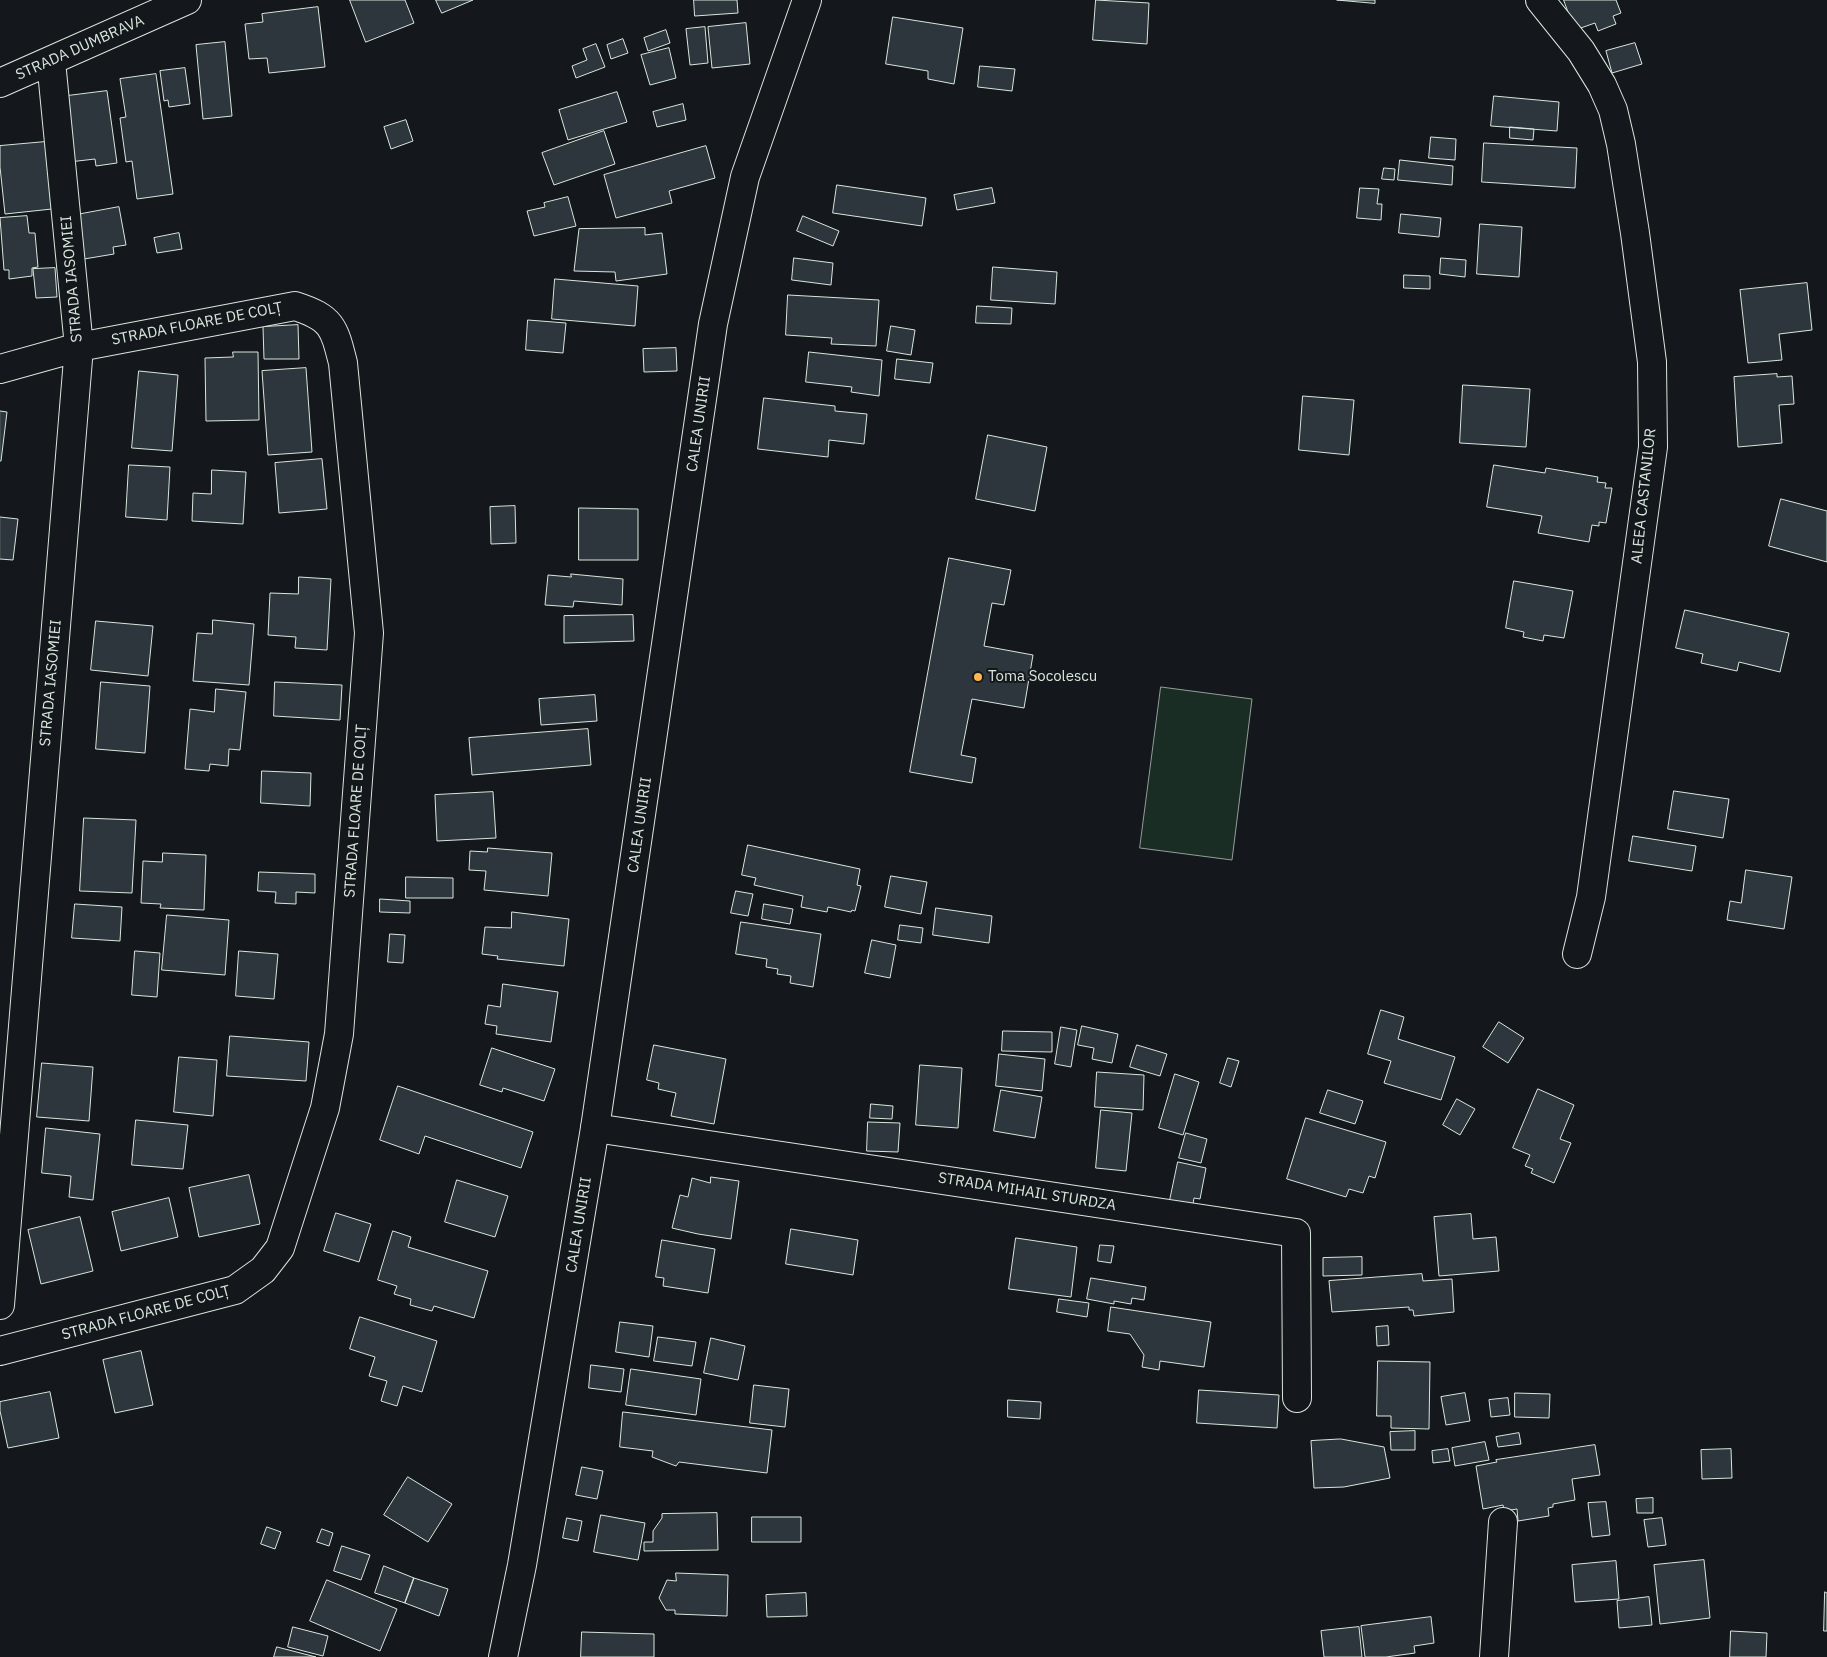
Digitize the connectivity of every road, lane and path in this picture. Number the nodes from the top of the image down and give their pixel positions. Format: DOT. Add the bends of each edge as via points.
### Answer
graph roads {
  1 [pos="187,0"];
  2 [pos="807,0"];
  3 [pos="1540,0"];
  4 [pos="52,61"];
  5 [pos="0,83"];
  6 [pos="79,347"];
  7 [pos="0,369"];
  8 [pos="1577,954"];
  9 [pos="595,1128"];
  10 [pos="0,1305"];
  11 [pos="0,1351"];
  12 [pos="1296,1398"];
  13 [pos="1503,1522"];
  14 [pos="503,1657"];
  15 [pos="1494,1657"];
  1 -- 4 [label="street, STRADA DUMBRAVA"];
  2 -- 9 [label="street, CALEA UNIRII" via="745,177 713,324"];
  3 -- 8 [label="street, ALEEA CASTANILOR" via="1581,51 1614,110 1636,233 1652,362 1653,447 1591,897"];
  4 -- 5 [label="street, STRADA DUMBRAVA"];
  4 -- 6 [label="street, STRADA IASOMIEI"];
  6 -- 7 [label="street, STRADA FLOARE DE COLȚ"];
  6 -- 10 [label="street, STRADA IASOMIEI"];
  6 -- 11 [label="street, STRADA FLOARE DE COLȚ" via="295,306 315,312 336,335 343,363 369,633 339,1034 325,1108 280,1248 262,1270 235,1290"];
  9 -- 12 [label="street, STRADA MIHAIL STURDZA" via="1296,1232"];
  9 -- 14 [label="street, CALEA UNIRII" via="522,1565"];
  13 -- 15 [label="street"];
}
